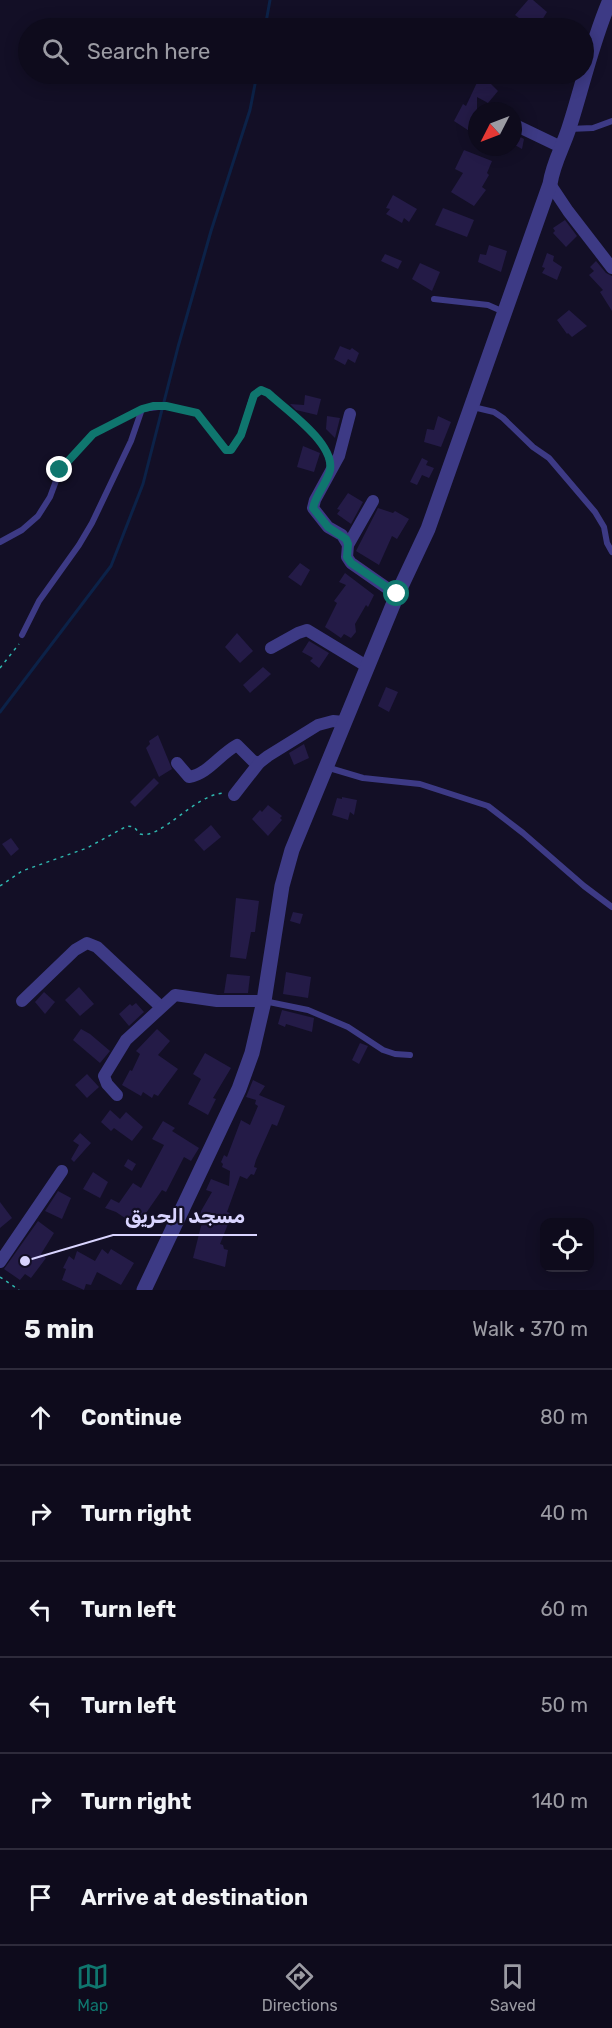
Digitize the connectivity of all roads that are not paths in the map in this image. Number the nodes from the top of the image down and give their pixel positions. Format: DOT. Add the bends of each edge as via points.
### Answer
graph roads {
  1 [pos="610,0"];
  2 [pos="594,46"];
  3 [pos="581,84"];
  4 [pos="612,121"];
  5 [pos="522,128"];
  6 [pos="569,129"];
  7 [pos="561,147"];
  8 [pos="550,184"];
  9 [pos="612,268"];
  10 [pos="434,299"];
  11 [pos="505,312"];
  12 [pos="472,407"];
  13 [pos="142,409"];
  14 [pos="350,414"];
  15 [pos="330,470"];
  16 [pos="373,501"];
  17 [pos="0,542"];
  18 [pos="348,544"];
  19 [pos="612,552"];
  20 [pos="397,594"];
  21 [pos="21,638"];
  22 [pos="271,648"];
  23 [pos="368,667"];
  24 [pos="344,722"];
  25 [pos="177,763"];
  26 [pos="259,763"];
  27 [pos="325,767"];
  28 [pos="234,795"];
  29 [pos="612,907"];
  30 [pos="22,1001"];
  31 [pos="264,1001"];
  32 [pos="161,1007"];
  33 [pos="410,1055"];
  34 [pos="117,1095"];
  35 [pos="62,1171"];
  36 [pos="0,1262"];
  37 [pos="144,1290"];
  1 -- 2 [label="street"];
  3 -- 6 [label="street"];
  4 -- 6 [label="lane" via="592,128"];
  5 -- 7 [label="street"];
  6 -- 7 [label="street"];
  7 -- 8 [label="street"];
  8 -- 9 [label="street"];
  8 -- 11 [label="street"];
  10 -- 11 [label="lane" via="488,305"];
  11 -- 12 [label="street"];
  12 -- 19 [label="lane" via="494,412 549,458 595,512"];
  12 -- 20 [label="street" via="428,529"];
  13 -- 15 [label="lane" via="166,406 197,413 226,450 231,450 241,435 254,395 261,390 320,441 330,459"];
  13 -- 17 [label="lane" via="93,434 60,470 38,516"];
  13 -- 21 [label="lane" via="132,441 92,523 39,601"];
  14 -- 15 [label="street" via="339,456"];
  15 -- 18 [label="street" via="313,508"];
  16 -- 18 [label="street"];
  18 -- 20 [label="street" via="347,557 351,563"];
  20 -- 23 [label="street"];
  22 -- 23 [label="street" via="307,630"];
  23 -- 24 [label="street"];
  24 -- 26 [label="street" via="318,725"];
  24 -- 27 [label="street"];
  25 -- 26 [label="street" via="189,777 197,776 237,746"];
  26 -- 28 [label="street"];
  27 -- 29 [label="lane" via="363,778 420,784 488,806"];
  27 -- 31 [label="street" via="282,886"];
  30 -- 32 [label="street" via="87,943 97,947"];
  31 -- 32 [label="street" via="217,1001 175,995"];
  31 -- 33 [label="lane" via="308,1010 348,1027 383,1050"];
  31 -- 37 [label="street" via="239,1089"];
  32 -- 34 [label="street" via="126,1040 104,1076"];
  35 -- 36 [label="street"];
}
